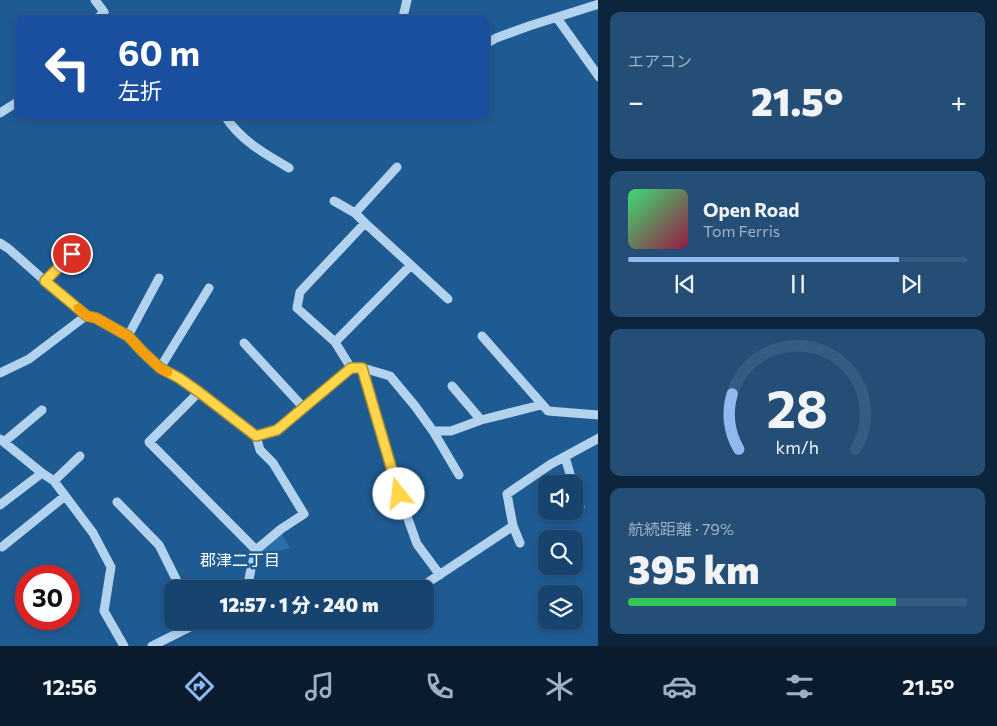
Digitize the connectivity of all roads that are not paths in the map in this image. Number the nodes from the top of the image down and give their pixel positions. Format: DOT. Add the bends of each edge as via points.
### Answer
graph roads {
  1 [pos="95,0"];
  2 [pos="407,0"];
  3 [pos="598,4"];
  4 [pos="102,15"];
  5 [pos="403,15"];
  6 [pos="557,18"];
  7 [pos="490,42"];
  8 [pos="598,77"];
  9 [pos="15,104"];
  10 [pos="0,113"];
  11 [pos="227,120"];
  12 [pos="397,167"];
  13 [pos="289,168"];
  14 [pos="334,201"];
  15 [pos="355,213"];
  16 [pos="365,223"];
  17 [pos="0,243"];
  18 [pos="72,254"];
  19 [pos="411,265"];
  20 [pos="159,278"];
  21 [pos="45,281"];
  22 [pos="209,288"];
  23 [pos="448,299"];
  24 [pos="87,316"];
  25 [pos="128,336"];
  26 [pos="482,336"];
  27 [pos="335,342"];
  28 [pos="244,343"];
  29 [pos="160,368"];
  30 [pos="351,368"];
  31 [pos="362,368"];
  32 [pos="2,369"];
  33 [pos="452,386"];
  34 [pos="199,392"];
  35 [pos="541,405"];
  36 [pos="303,407"];
  37 [pos="42,410"];
  38 [pos="598,415"];
  39 [pos="481,420"];
  40 [pos="432,431"];
  41 [pos="256,436"];
  42 [pos="598,438"];
  43 [pos="2,441"];
  44 [pos="80,456"];
  45 [pos="565,457"];
  46 [pos="42,473"];
  47 [pos="459,475"];
  48 [pos="570,475"];
  49 [pos="54,481"];
  50 [pos="65,496"];
  51 [pos="117,502"];
  52 [pos="0,505"];
  53 [pos="513,526"];
  54 [pos="520,543"];
  55 [pos="2,547"];
  56 [pos="256,550"];
  57 [pos="440,575"];
  58 [pos="176,580"];
  59 [pos="249,580"];
  60 [pos="432,580"];
  61 [pos="184,630"];
  62 [pos="124,646"];
  63 [pos="152,646"];
  1 -- 4 [label="street"];
  2 -- 5 [label="street"];
  3 -- 6 [label="street"];
  6 -- 7 [label="street"];
  6 -- 8 [label="street"];
  9 -- 10 [label="street"];
  11 -- 13 [label="street" via="232,128 261,152"];
  12 -- 15 [label="street"];
  14 -- 15 [label="street"];
  15 -- 16 [label="street"];
  16 -- 19 [label="street"];
  16 -- 27 [label="street" via="300,292 297,308"];
  17 -- 21 [label="street"];
  18 -- 21 [label="street"];
  19 -- 23 [label="street"];
  19 -- 27 [label="street"];
  20 -- 25 [label="street"];
  21 -- 24 [label="street"];
  22 -- 29 [label="street"];
  24 -- 25 [label="street"];
  24 -- 32 [label="street" via="29,359"];
  25 -- 29 [label="street"];
  26 -- 35 [label="street"];
  27 -- 30 [label="street"];
  28 -- 36 [label="street"];
  29 -- 34 [label="street"];
  30 -- 31 [label="street"];
  30 -- 36 [label="street"];
  31 -- 40 [label="street" via="390,376"];
  31 -- 57 [label="street" via="417,544"];
  33 -- 39 [label="street"];
  34 -- 41 [label="street"];
  34 -- 56 [label="street" via="149,442"];
  35 -- 38 [label="street" via="548,411"];
  35 -- 39 [label="street"];
  36 -- 41 [label="street" via="277,430"];
  37 -- 43 [label="street"];
  39 -- 40 [label="street" via="451,431"];
  40 -- 47 [label="street"];
  41 -- 56 [label="street" via="260,450 273,463 304,514"];
  42 -- 45 [label="street"];
  43 -- 46 [label="street"];
  44 -- 49 [label="street"];
  45 -- 48 [label="street"];
  45 -- 53 [label="street" via="507,494"];
  46 -- 49 [label="street"];
  46 -- 52 [label="street"];
  49 -- 50 [label="street"];
  50 -- 55 [label="street"];
  50 -- 62 [label="street" via="93,533 111,567 104,610"];
  51 -- 58 [label="street" via="159,545"];
  53 -- 54 [label="street"];
  53 -- 57 [label="street"];
  56 -- 59 [label="street"];
  57 -- 60 [label="street"];
  61 -- 63 [label="street"];
}
